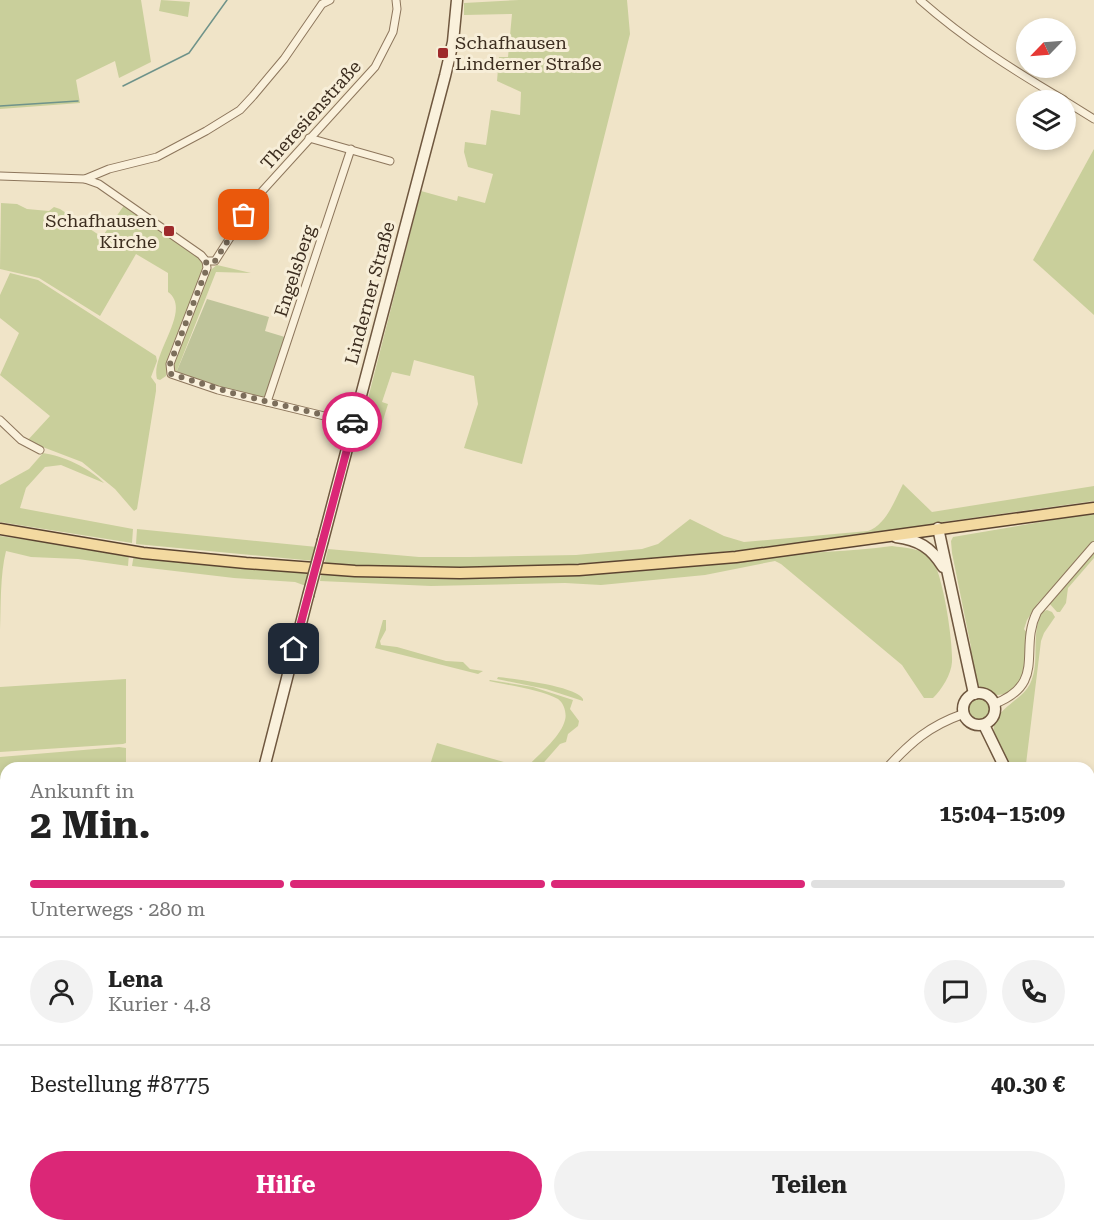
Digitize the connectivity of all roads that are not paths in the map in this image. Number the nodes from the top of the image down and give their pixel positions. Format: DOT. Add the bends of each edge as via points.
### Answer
graph roads {
  1 [pos="330,0"];
  2 [pos="396,0"];
  3 [pos="457,0"];
  4 [pos="920,0"];
  5 [pos="1046,90"];
  6 [pos="1076,108"];
  7 [pos="1094,119"];
  8 [pos="309,138"];
  9 [pos="351,149"];
  10 [pos="390,161"];
  11 [pos="0,176"];
  12 [pos="85,179"];
  13 [pos="206,261"];
  14 [pos="267,402"];
  15 [pos="0,420"];
  16 [pos="354,423"];
  17 [pos="40,450"];
  18 [pos="1094,508"];
  19 [pos="938,528"];
  20 [pos="0,529"];
  21 [pos="890,536"];
  22 [pos="1094,546"];
  23 [pos="947,572"];
  24 [pos="974,694"];
  25 [pos="994,705"];
  26 [pos="963,714"];
  27 [pos="984,725"];
  28 [pos="266,762"];
  29 [pos="893,762"];
  30 [pos="1002,762"];
  1 -- 12 [label="street" via="322,4 284,59 240,110 157,157"];
  2 -- 8 [label="street, Theresienstraße" via="393,32 375,67"];
  3 -- 16 [label="main road, Linderner Straße" via="445,76"];
  4 -- 5 [label="street" via="989,55"];
  6 -- 7 [label="street"];
  8 -- 9 [label="street"];
  8 -- 13 [label="street, Theresienstraße" via="255,199 215,261"];
  9 -- 10 [label="street"];
  9 -- 14 [label="street, Engelsberg"];
  11 -- 12 [label="street"];
  12 -- 13 [label="street" via="99,184"];
  13 -- 14 [label="street" via="207,268 170,364 171,374"];
  14 -- 16 [label="street"];
  15 -- 17 [label="street" via="21,440"];
  16 -- 28 [label="main road, Linderner Straße, bridge"];
  18 -- 19 [label="main road"];
  19 -- 21 [label="main road"];
  19 -- 23 [label="main road"];
  20 -- 21 [label="main road" via="143,553 246,563 355,572 460,573 654,565"];
  21 -- 23 [label="main road" via="918,541 929,548"];
  22 -- 25 [label="street" via="1037,612 1032,622 1024,682 1008,699"];
  23 -- 24 [label="main road"];
  24 -- 25 [label="main road" via="987,695"];
  24 -- 26 [label="main road" via="965,700"];
  25 -- 27 [label="main road" via="994,716"];
  26 -- 27 [label="main road" via="972,724"];
  26 -- 29 [label="street" via="934,726"];
  27 -- 30 [label="main road"];
}
